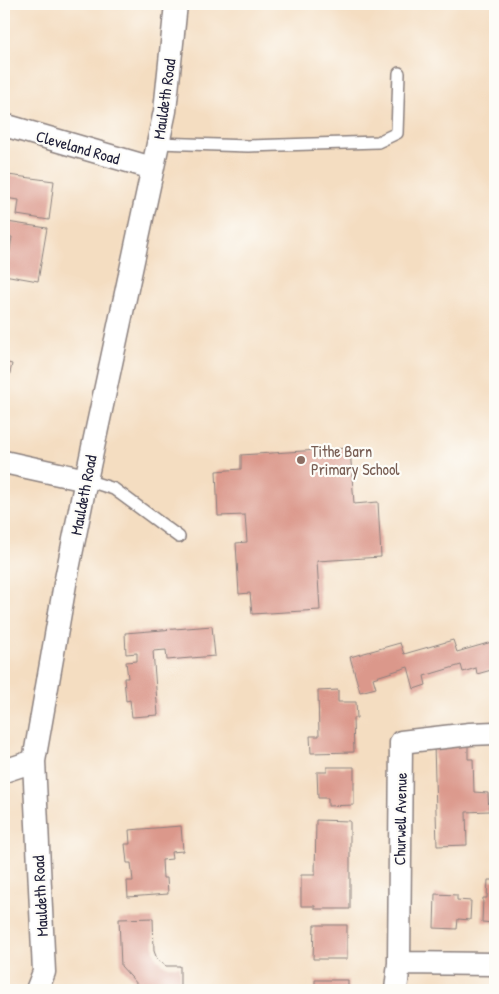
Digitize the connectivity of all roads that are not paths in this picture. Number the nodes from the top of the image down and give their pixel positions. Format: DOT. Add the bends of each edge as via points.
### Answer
graph roads {
  1 [pos="176,4"];
  2 [pos="399,73"];
  3 [pos="4,125"];
  4 [pos="158,143"];
  5 [pos="152,168"];
  6 [pos="4,462"];
  7 [pos="86,480"];
  8 [pos="179,538"];
  9 [pos="495,733"];
  10 [pos="34,761"];
  11 [pos="4,772"];
  12 [pos="399,963"];
  13 [pos="495,964"];
  14 [pos="37,990"];
  15 [pos="396,990"];
  1 -- 4 [label="street, Mauldeth Road"];
  2 -- 4 [label="lane" via="397,133 378,142 248,146"];
  3 -- 5 [label="street, Cleveland Road"];
  4 -- 5 [label="street, Mauldeth Road"];
  5 -- 7 [label="street, Mauldeth Road"];
  6 -- 7 [label="street"];
  7 -- 8 [label="lane" via="114,489"];
  7 -- 10 [label="street, Mauldeth Road"];
  9 -- 12 [label="street, Churwell Avenue" via="401,742"];
  10 -- 11 [label="street"];
  10 -- 14 [label="street, Mauldeth Road" via="44,972"];
  12 -- 13 [label="street"];
  12 -- 15 [label="street, Churwell Avenue"];
}
